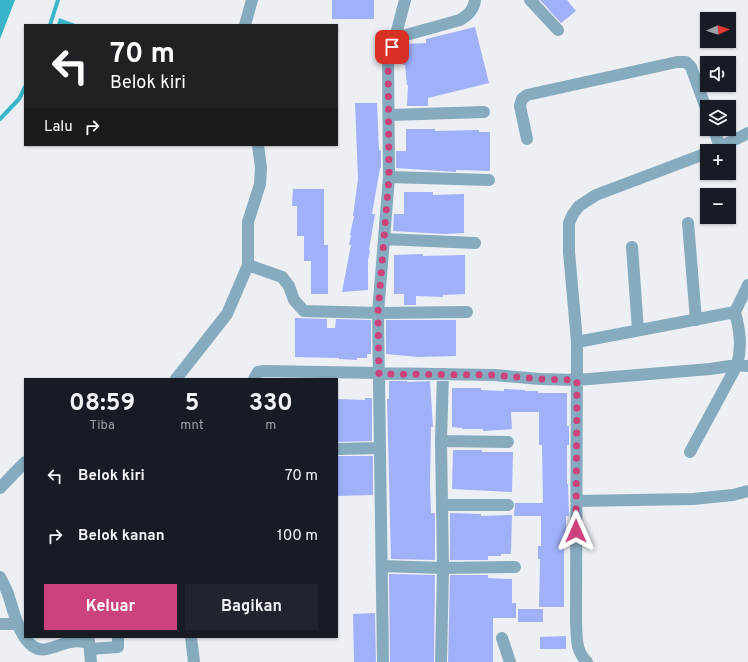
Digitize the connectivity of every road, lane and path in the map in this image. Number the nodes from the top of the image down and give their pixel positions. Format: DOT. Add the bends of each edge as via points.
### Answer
graph roads {
  1 [pos="252,0"];
  2 [pos="405,0"];
  3 [pos="475,0"];
  4 [pos="530,0"];
  5 [pos="245,24"];
  6 [pos="558,30"];
  7 [pos="395,38"];
  8 [pos="703,100"];
  9 [pos="484,112"];
  10 [pos="390,116"];
  11 [pos="748,133"];
  12 [pos="527,139"];
  13 [pos="726,144"];
  14 [pos="258,146"];
  15 [pos="700,156"];
  16 [pos="389,177"];
  17 [pos="489,180"];
  18 [pos="688,223"];
  19 [pos="384,239"];
  20 [pos="474,243"];
  21 [pos="632,247"];
  22 [pos="248,265"];
  23 [pos="748,285"];
  24 [pos="378,312"];
  25 [pos="468,312"];
  26 [pos="735,312"];
  27 [pos="696,320"];
  28 [pos="638,330"];
  29 [pos="577,342"];
  30 [pos="743,366"];
  31 [pos="379,374"];
  32 [pos="443,374"];
  33 [pos="177,378"];
  34 [pos="255,378"];
  35 [pos="577,380"];
  36 [pos="441,441"];
  37 [pos="508,442"];
  38 [pos="380,448"];
  39 [pos="338,449"];
  40 [pos="690,452"];
  41 [pos="24,463"];
  42 [pos="0,488"];
  43 [pos="748,491"];
  44 [pos="576,501"];
  45 [pos="443,505"];
  46 [pos="508,505"];
  47 [pos="382,566"];
  48 [pos="514,567"];
  49 [pos="443,568"];
  50 [pos="0,577"];
  51 [pos="0,624"];
  52 [pos="18,624"];
  53 [pos="24,635"];
  54 [pos="26,638"];
  55 [pos="118,638"];
  56 [pos="192,638"];
  57 [pos="502,638"];
  58 [pos="89,643"];
  59 [pos="91,662"];
  60 [pos="194,662"];
  61 [pos="383,662"];
  62 [pos="441,662"];
  63 [pos="510,662"];
  64 [pos="587,662"];
  1 -- 5 [label="street"];
  2 -- 7 [label="street"];
  3 -- 7 [label="street" via="469,15 460,20"];
  4 -- 6 [label="street"];
  7 -- 10 [label="street" via="388,56"];
  8 -- 12 [label="street" via="691,67 686,62 527,95 522,99 520,106"];
  9 -- 10 [label="street"];
  10 -- 16 [label="street"];
  11 -- 13 [label="street"];
  14 -- 22 [label="street" via="260,184 248,222"];
  15 -- 29 [label="street" via="596,194 579,206 573,214 570,223 569,252"];
  16 -- 17 [label="street"];
  16 -- 19 [label="street"];
  18 -- 27 [label="street"];
  19 -- 20 [label="street"];
  19 -- 24 [label="street"];
  21 -- 28 [label="street"];
  22 -- 24 [label="street" via="282,277 289,286 294,300 304,311"];
  22 -- 33 [label="street" via="227,314"];
  23 -- 26 [label="street"];
  24 -- 25 [label="street"];
  24 -- 31 [label="street"];
  26 -- 27 [label="street"];
  26 -- 30 [label="street"];
  27 -- 28 [label="street"];
  28 -- 29 [label="street"];
  29 -- 35 [label="street"];
  30 -- 35 [label="street"];
  30 -- 40 [label="street"];
  31 -- 32 [label="street"];
  31 -- 34 [label="street" via="264,371 258,372"];
  31 -- 38 [label="street"];
  32 -- 35 [label="street"];
  32 -- 36 [label="street"];
  35 -- 44 [label="street"];
  36 -- 37 [label="street"];
  36 -- 45 [label="street"];
  38 -- 39 [label="street"];
  38 -- 47 [label="street"];
  41 -- 42 [label="street"];
  43 -- 44 [label="street" via="693,499"];
  44 -- 64 [label="street" via="576,621 578,649"];
  45 -- 46 [label="street"];
  45 -- 49 [label="street"];
  47 -- 49 [label="street"];
  47 -- 61 [label="street"];
  48 -- 49 [label="street"];
  49 -- 62 [label="street"];
  50 -- 52 [label="street"];
  51 -- 52 [label="street"];
  52 -- 53 [label="street"];
  54 -- 58 [label="street" via="38,649 76,640"];
  55 -- 58 [label="street" via="118,647"];
  56 -- 60 [label="street"];
  57 -- 63 [label="street"];
  58 -- 59 [label="street"];
}
